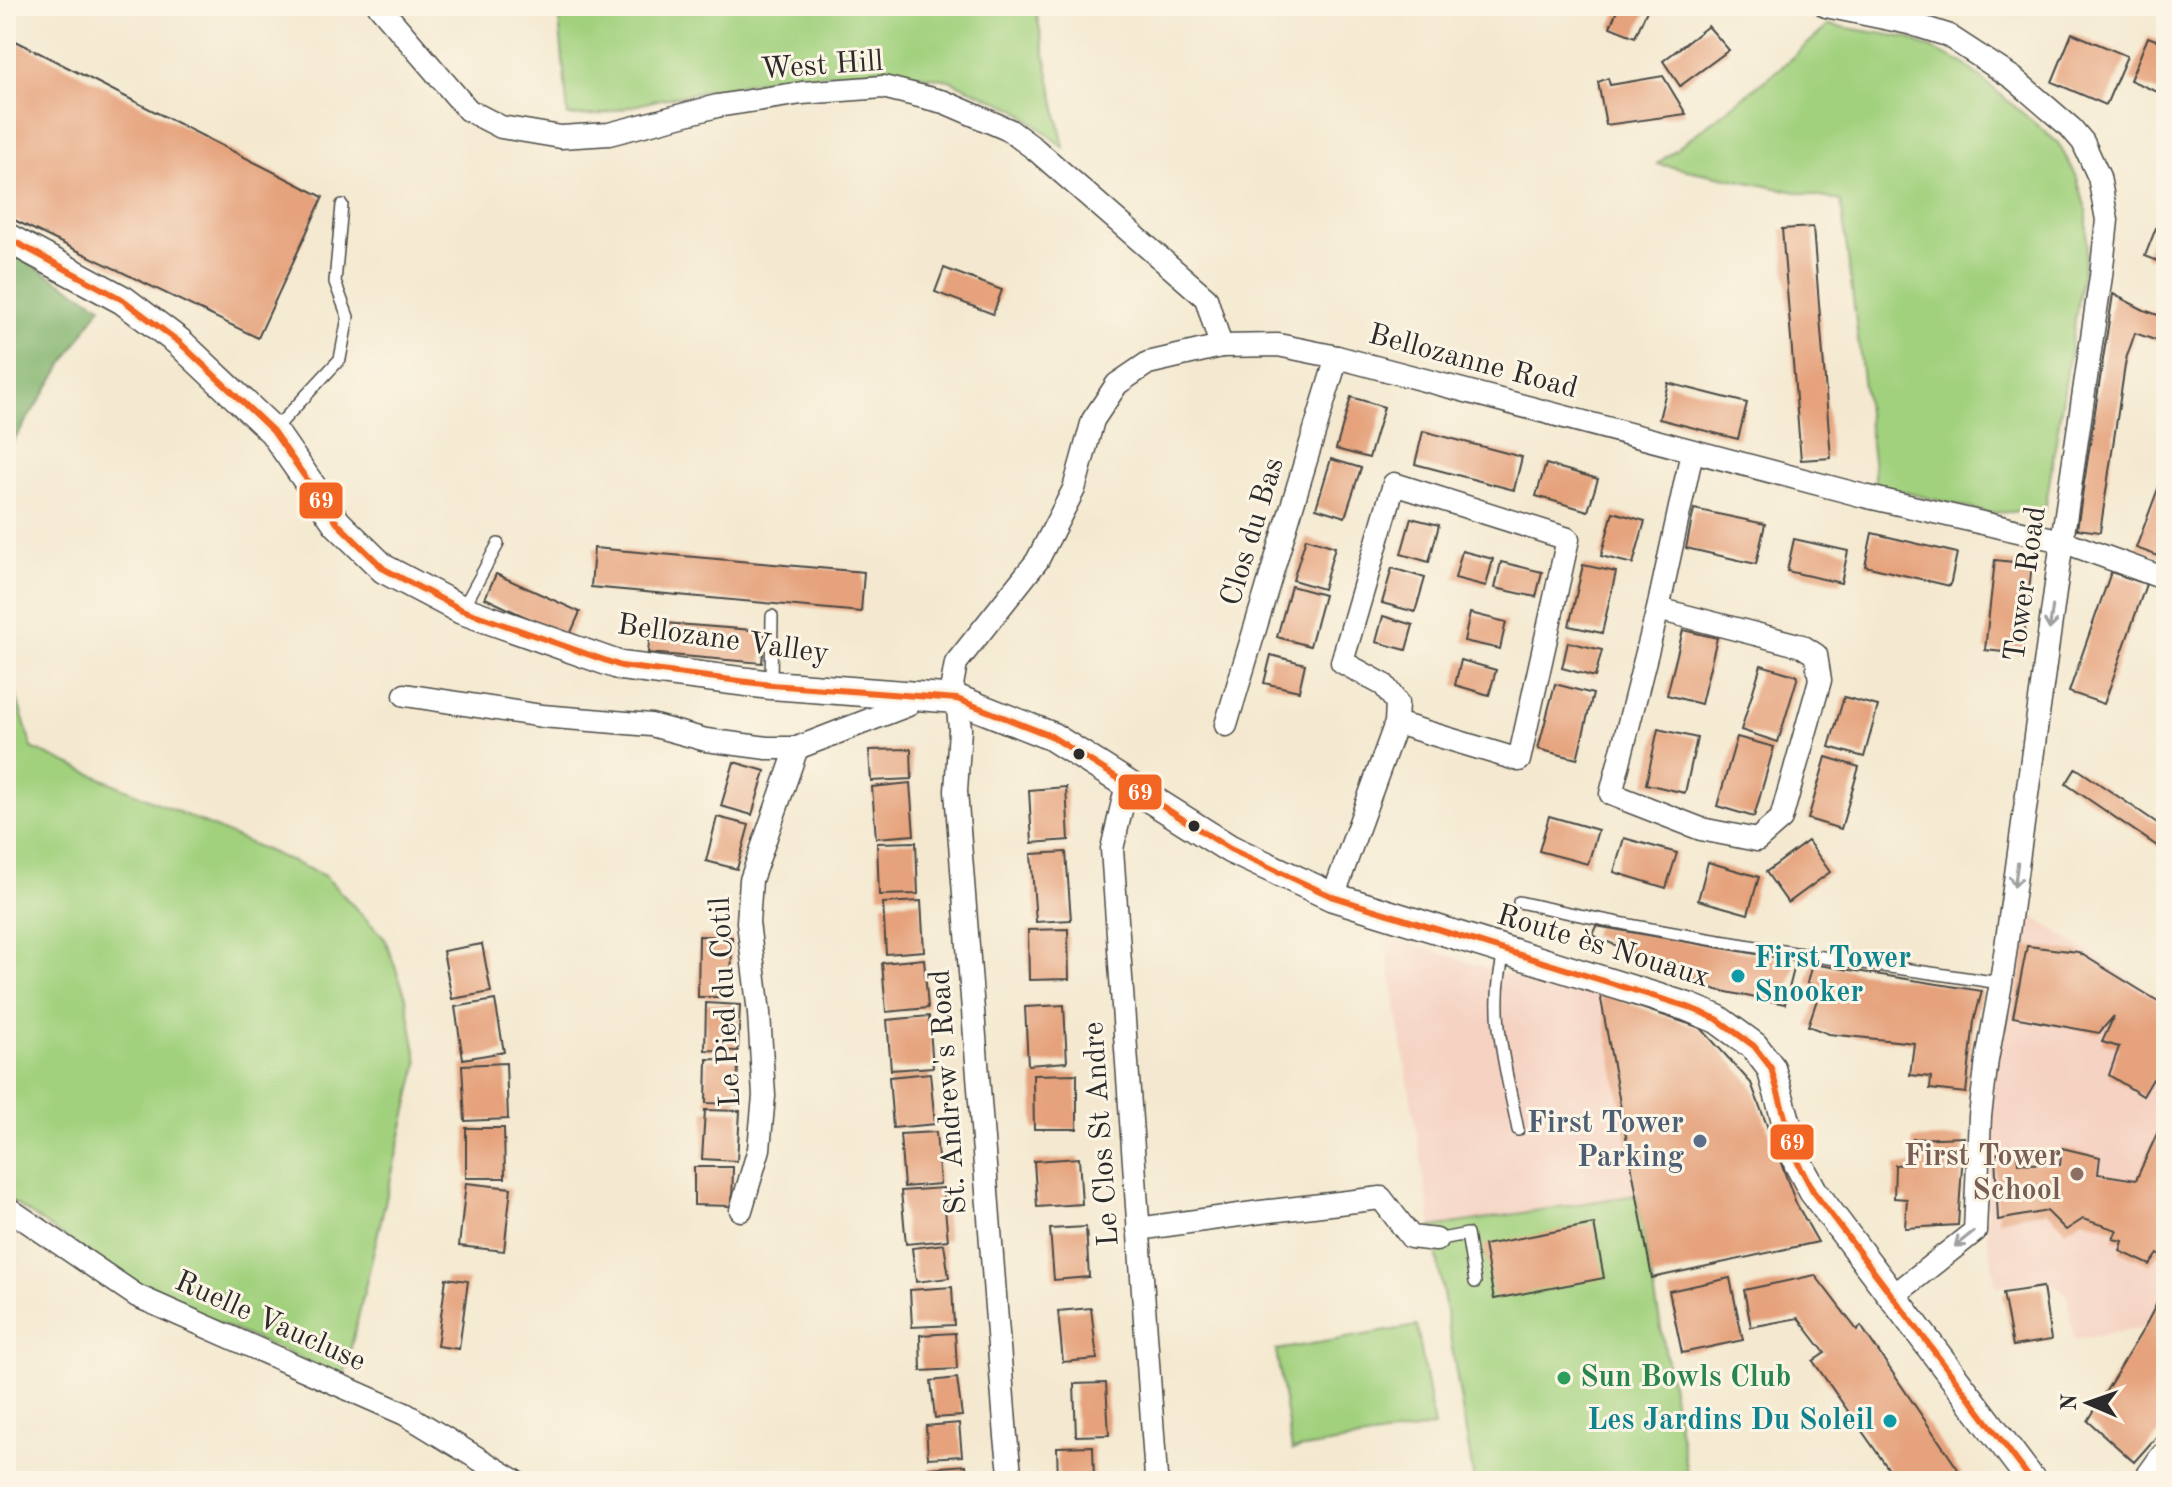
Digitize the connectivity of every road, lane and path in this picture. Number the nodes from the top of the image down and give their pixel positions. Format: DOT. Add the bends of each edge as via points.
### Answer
graph roads {
  1 [pos="379,6"];
  2 [pos="1826,6"];
  3 [pos="342,205"];
  4 [pos="6,237"];
  5 [pos="1221,346"];
  6 [pos="1337,357"];
  7 [pos="273,431"];
  8 [pos="1692,452"];
  9 [pos="2062,541"];
  10 [pos="498,544"];
  11 [pos="2166,579"];
  12 [pos="1658,609"];
  13 [pos="462,610"];
  14 [pos="772,616"];
  15 [pos="771,685"];
  16 [pos="914,694"];
  17 [pos="405,695"];
  18 [pos="957,699"];
  19 [pos="1396,723"];
  20 [pos="1226,725"];
  21 [pos="797,748"];
  22 [pos="1127,784"];
  23 [pos="1333,897"];
  24 [pos="1519,902"];
  25 [pos="1505,951"];
  26 [pos="2001,983"];
  27 [pos="1518,1130"];
  28 [pos="6,1207"];
  29 [pos="741,1210"];
  30 [pos="1138,1229"];
  31 [pos="1436,1240"];
  32 [pos="1475,1282"];
  33 [pos="1893,1296"];
  34 [pos="2166,1460"];
  35 [pos="515,1481"];
  36 [pos="1011,1481"];
  37 [pos="1158,1481"];
  38 [pos="2032,1481"];
  39 [pos="2151,1481"];
  1 -- 5 [label="street, West Hill" via="468,110 501,127 561,137 609,134 717,106 883,87 944,102 1009,130 1206,298"];
  2 -- 9 [label="street, Tower Road" via="1947,35 2013,78 2071,128 2099,177 2107,220"];
  3 -- 7 [label="lane" via="335,282 348,317 340,359"];
  4 -- 7 [label="street, Bellozane Valley" via="123,300 179,342"];
  5 -- 6 [label="street, Bellozanne Road" via="1278,345"];
  5 -- 18 [label="street, Bellozanne Road" via="1148,363 1117,384 1093,420 1074,489 1037,561 956,663 952,685"];
  6 -- 8 [label="street, Bellozanne Road"];
  6 -- 20 [label="street, Clos du Bas"];
  7 -- 13 [label="street, Bellozane Valley" via="337,523 384,569"];
  8 -- 9 [label="street, Bellozanne Road"];
  8 -- 12 [label="street"];
  9 -- 11 [label="street, Bellozanne Road"];
  9 -- 26 [label="street, Tower Road, one-way"];
  10 -- 13 [label="lane"];
  12 -- 12 [label="street" via="1611,794 1701,829 1757,840 1781,819 1820,680 1816,655 1802,646"];
  13 -- 15 [label="street, Bellozane Valley" via="621,666"];
  14 -- 15 [label="lane"];
  15 -- 16 [label="street, Bellozane Valley"];
  16 -- 18 [label="street, Bellozane Valley"];
  16 -- 21 [label="street" via="908,705"];
  17 -- 21 [label="street" via="542,716 651,725 706,740"];
  18 -- 22 [label="street, Route ès Nouaux" via="1051,736"];
  18 -- 36 [label="street, St. Andrew's Road" via="956,791"];
  19 -- 19 [label="street" via="1519,760 1568,539 1394,484 1342,662 1384,685 1397,703"];
  19 -- 23 [label="street"];
  21 -- 29 [label="street, Le Pied du Cotil" via="751,880 748,922 764,1096 759,1149"];
  22 -- 23 [label="street, Route ès Nouaux" via="1230,849"];
  22 -- 30 [label="street, Le Clos St Andre" via="1112,849"];
  23 -- 25 [label="street, Route ès Nouaux"];
  24 -- 26 [label="lane" via="1655,930"];
  25 -- 27 [label="lane" via="1497,1021"];
  25 -- 33 [label="street, Route ès Nouaux" via="1688,1007 1717,1019 1754,1046 1771,1068 1798,1163 1813,1191"];
  26 -- 33 [label="street, Tower Road, one-way" via="1980,1116 1975,1231"];
  28 -- 35 [label="street, Ruelle Vaucluse" via="137,1296 405,1414"];
  30 -- 31 [label="street" via="1381,1198 1411,1237"];
  30 -- 37 [label="street, Le Clos St Andre"];
  31 -- 32 [label="lane" via="1467,1234"];
  33 -- 38 [label="street, Route ès Nouaux"];
  34 -- 39 [label="main road"];
}
